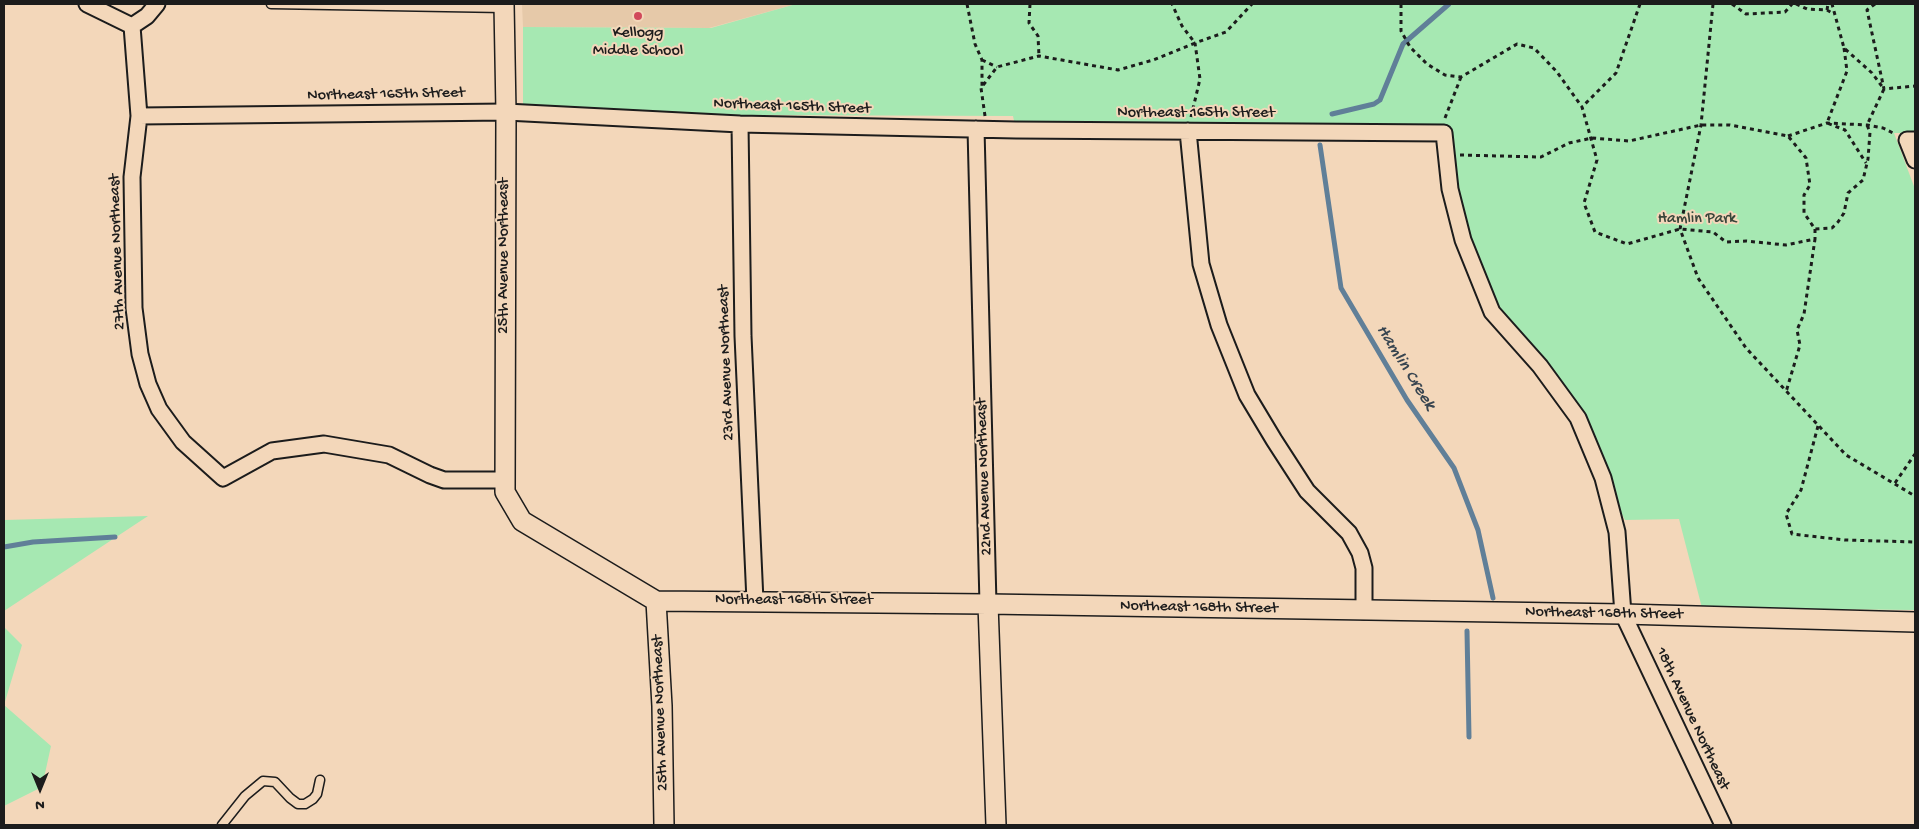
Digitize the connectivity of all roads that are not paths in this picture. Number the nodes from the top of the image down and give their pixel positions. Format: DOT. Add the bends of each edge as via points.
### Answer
graph roads {
  1 [pos="87,4"];
  2 [pos="157,4"];
  3 [pos="271,4"];
  4 [pos="504,6"];
  5 [pos="132,26"];
  6 [pos="506,112"];
  7 [pos="139,116"];
  8 [pos="740,124"];
  9 [pos="982,129"];
  10 [pos="1188,131"];
  11 [pos="1444,133"];
  12 [pos="1911,140"];
  13 [pos="1915,160"];
  14 [pos="505,480"];
  15 [pos="755,600"];
  16 [pos="656,601"];
  17 [pos="988,604"];
  18 [pos="1364,611"];
  19 [pos="1623,614"];
  20 [pos="1915,622"];
  21 [pos="320,780"];
  22 [pos="222,825"];
  23 [pos="664,825"];
  24 [pos="996,825"];
  25 [pos="1723,825"];
  1 -- 5 [label="street"];
  2 -- 5 [label="street"];
  3 -- 4 [label="lane"];
  4 -- 6 [label="street, 25th Avenue Northeast"];
  5 -- 7 [label="street, 27th Avenue Northeast"];
  6 -- 7 [label="street, Northeast 165th Street"];
  6 -- 8 [label="street, Northeast 165th Street"];
  6 -- 14 [label="street, 25th Avenue Northeast"];
  7 -- 14 [label="street, 27th Avenue Northeast" via="132,177 134,308 140,354 159,409 183,442 223,478 272,451 324,444 389,455 444,480"];
  8 -- 9 [label="street, Northeast 165th Street"];
  8 -- 15 [label="street, 23rd Avenue Northeast" via="743,336"];
  9 -- 10 [label="street, Northeast 165th Street"];
  9 -- 17 [label="street, 22nd Avenue Northeast"];
  10 -- 11 [label="street, Northeast 165th Street"];
  10 -- 18 [label="street" via="1200,264 1219,325 1247,395 1274,440 1307,491 1349,533 1360,553 1364,568"];
  11 -- 19 [label="street, 18th Avenue Northeast" via="1451,193 1463,240 1492,312 1540,366 1578,418 1603,478 1617,532"];
  12 -- 13 [label="street"];
  14 -- 16 [label="street, 25th Avenue Northeast" via="505,492 522,521"];
  15 -- 16 [label="street, Northeast 168th Street"];
  15 -- 17 [label="street, Northeast 168th Street"];
  16 -- 23 [label="street, 25th Avenue Northeast"];
  17 -- 18 [label="street, Northeast 168th Street"];
  17 -- 24 [label="street, 22nd Avenue Northeast"];
  18 -- 19 [label="street, Northeast 168th Street"];
  19 -- 20 [label="street, Northeast 168th Street"];
  19 -- 25 [label="street, 18th Avenue Northeast"];
  21 -- 22 [label="lane" via="317,794 305,804 298,804 275,782 263,781 244,796"];
}
